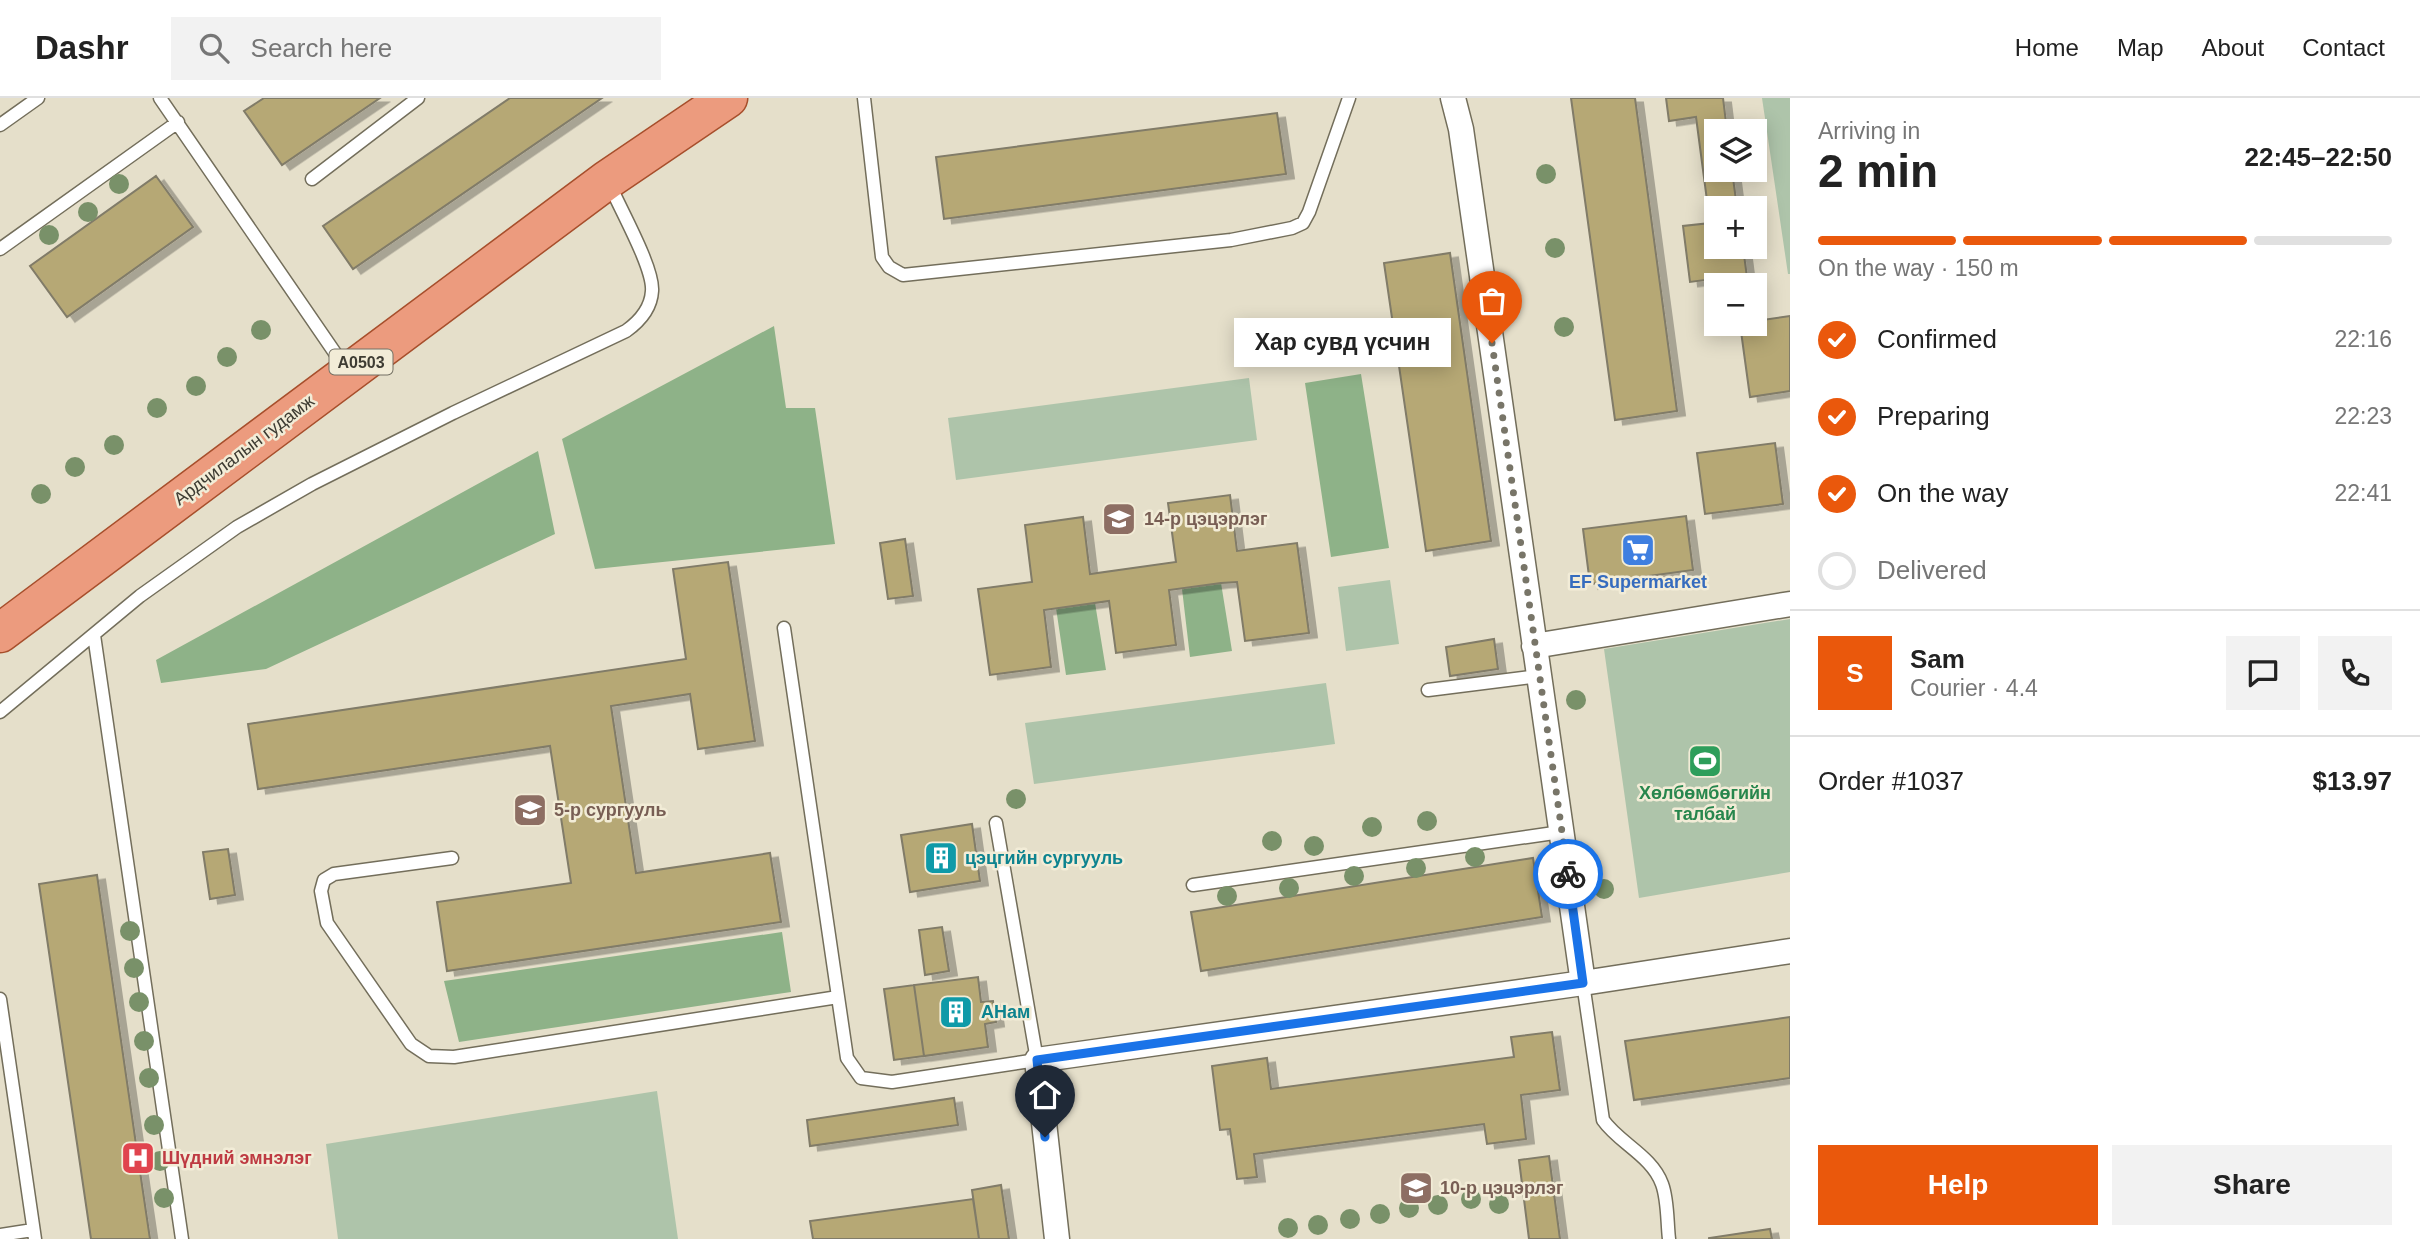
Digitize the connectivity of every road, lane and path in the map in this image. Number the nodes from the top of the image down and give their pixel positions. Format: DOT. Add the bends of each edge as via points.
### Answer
graph roads {
  1 [pos="38,98"];
  2 [pos="160,98"];
  3 [pos="418,98"];
  4 [pos="864,98"];
  5 [pos="1349,98"];
  6 [pos="1453,98"];
  7 [pos="722,100"];
  8 [pos="178,122"];
  9 [pos="0,125"];
  10 [pos="312,179"];
  11 [pos="607,180"];
  12 [pos="0,249"];
  13 [pos="348,371"];
  14 [pos="1790,604"];
  15 [pos="783,628"];
  16 [pos="0,633"];
  17 [pos="94,635"];
  18 [pos="1534,643"];
  19 [pos="1539,676"];
  20 [pos="1428,690"];
  21 [pos="0,712"];
  22 [pos="996,824"];
  23 [pos="1562,832"];
  24 [pos="452,858"];
  25 [pos="1194,885"];
  26 [pos="1790,951"];
  27 [pos="1583,983"];
  28 [pos="838,998"];
  29 [pos="0,999"];
  30 [pos="1037,1060"];
  31 [pos="0,1083"];
  32 [pos="13,1089"];
  33 [pos="34,1234"];
  34 [pos="0,1235"];
  35 [pos="182,1239"];
  36 [pos="1057,1239"];
  37 [pos="1669,1239"];
  1 -- 9 [label="lane"];
  2 -- 8 [label="lane"];
  3 -- 10 [label="lane"];
  4 -- 5 [label="lane" via="882,257 903,275 1231,240 1292,228 1309,212"];
  6 -- 18 [label="street"];
  7 -- 11 [label="main road, Ардчилалын гудамж / A0503"];
  8 -- 12 [label="lane"];
  8 -- 13 [label="lane"];
  11 -- 13 [label="main road, Ардчилалын гудамж / A0503"];
  11 -- 17 [label="lane" via="649,273 652,290 639,321 312,484 237,527"];
  13 -- 16 [label="main road, Ардчилалын гудамж / A0503"];
  14 -- 18 [label="street"];
  15 -- 28 [label="lane"];
  17 -- 21 [label="lane"];
  17 -- 35 [label="lane"];
  18 -- 19 [label="street"];
  19 -- 20 [label="lane"];
  19 -- 23 [label="street"];
  22 -- 30 [label="lane"];
  23 -- 25 [label="lane"];
  23 -- 27 [label="street"];
  24 -- 28 [label="lane" via="334,874 324,880 321,891 327,923 411,1044 429,1056 454,1057"];
  26 -- 27 [label="street"];
  27 -- 30 [label="street"];
  27 -- 37 [label="lane" via="1603,1120 1651,1166 1662,1185"];
  28 -- 30 [label="lane" via="847,1058 862,1078 892,1082"];
  29 -- 32 [label="lane"];
  30 -- 36 [label="street"];
  31 -- 32 [label="lane"];
  32 -- 33 [label="lane"];
  33 -- 34 [label="lane"];
}
